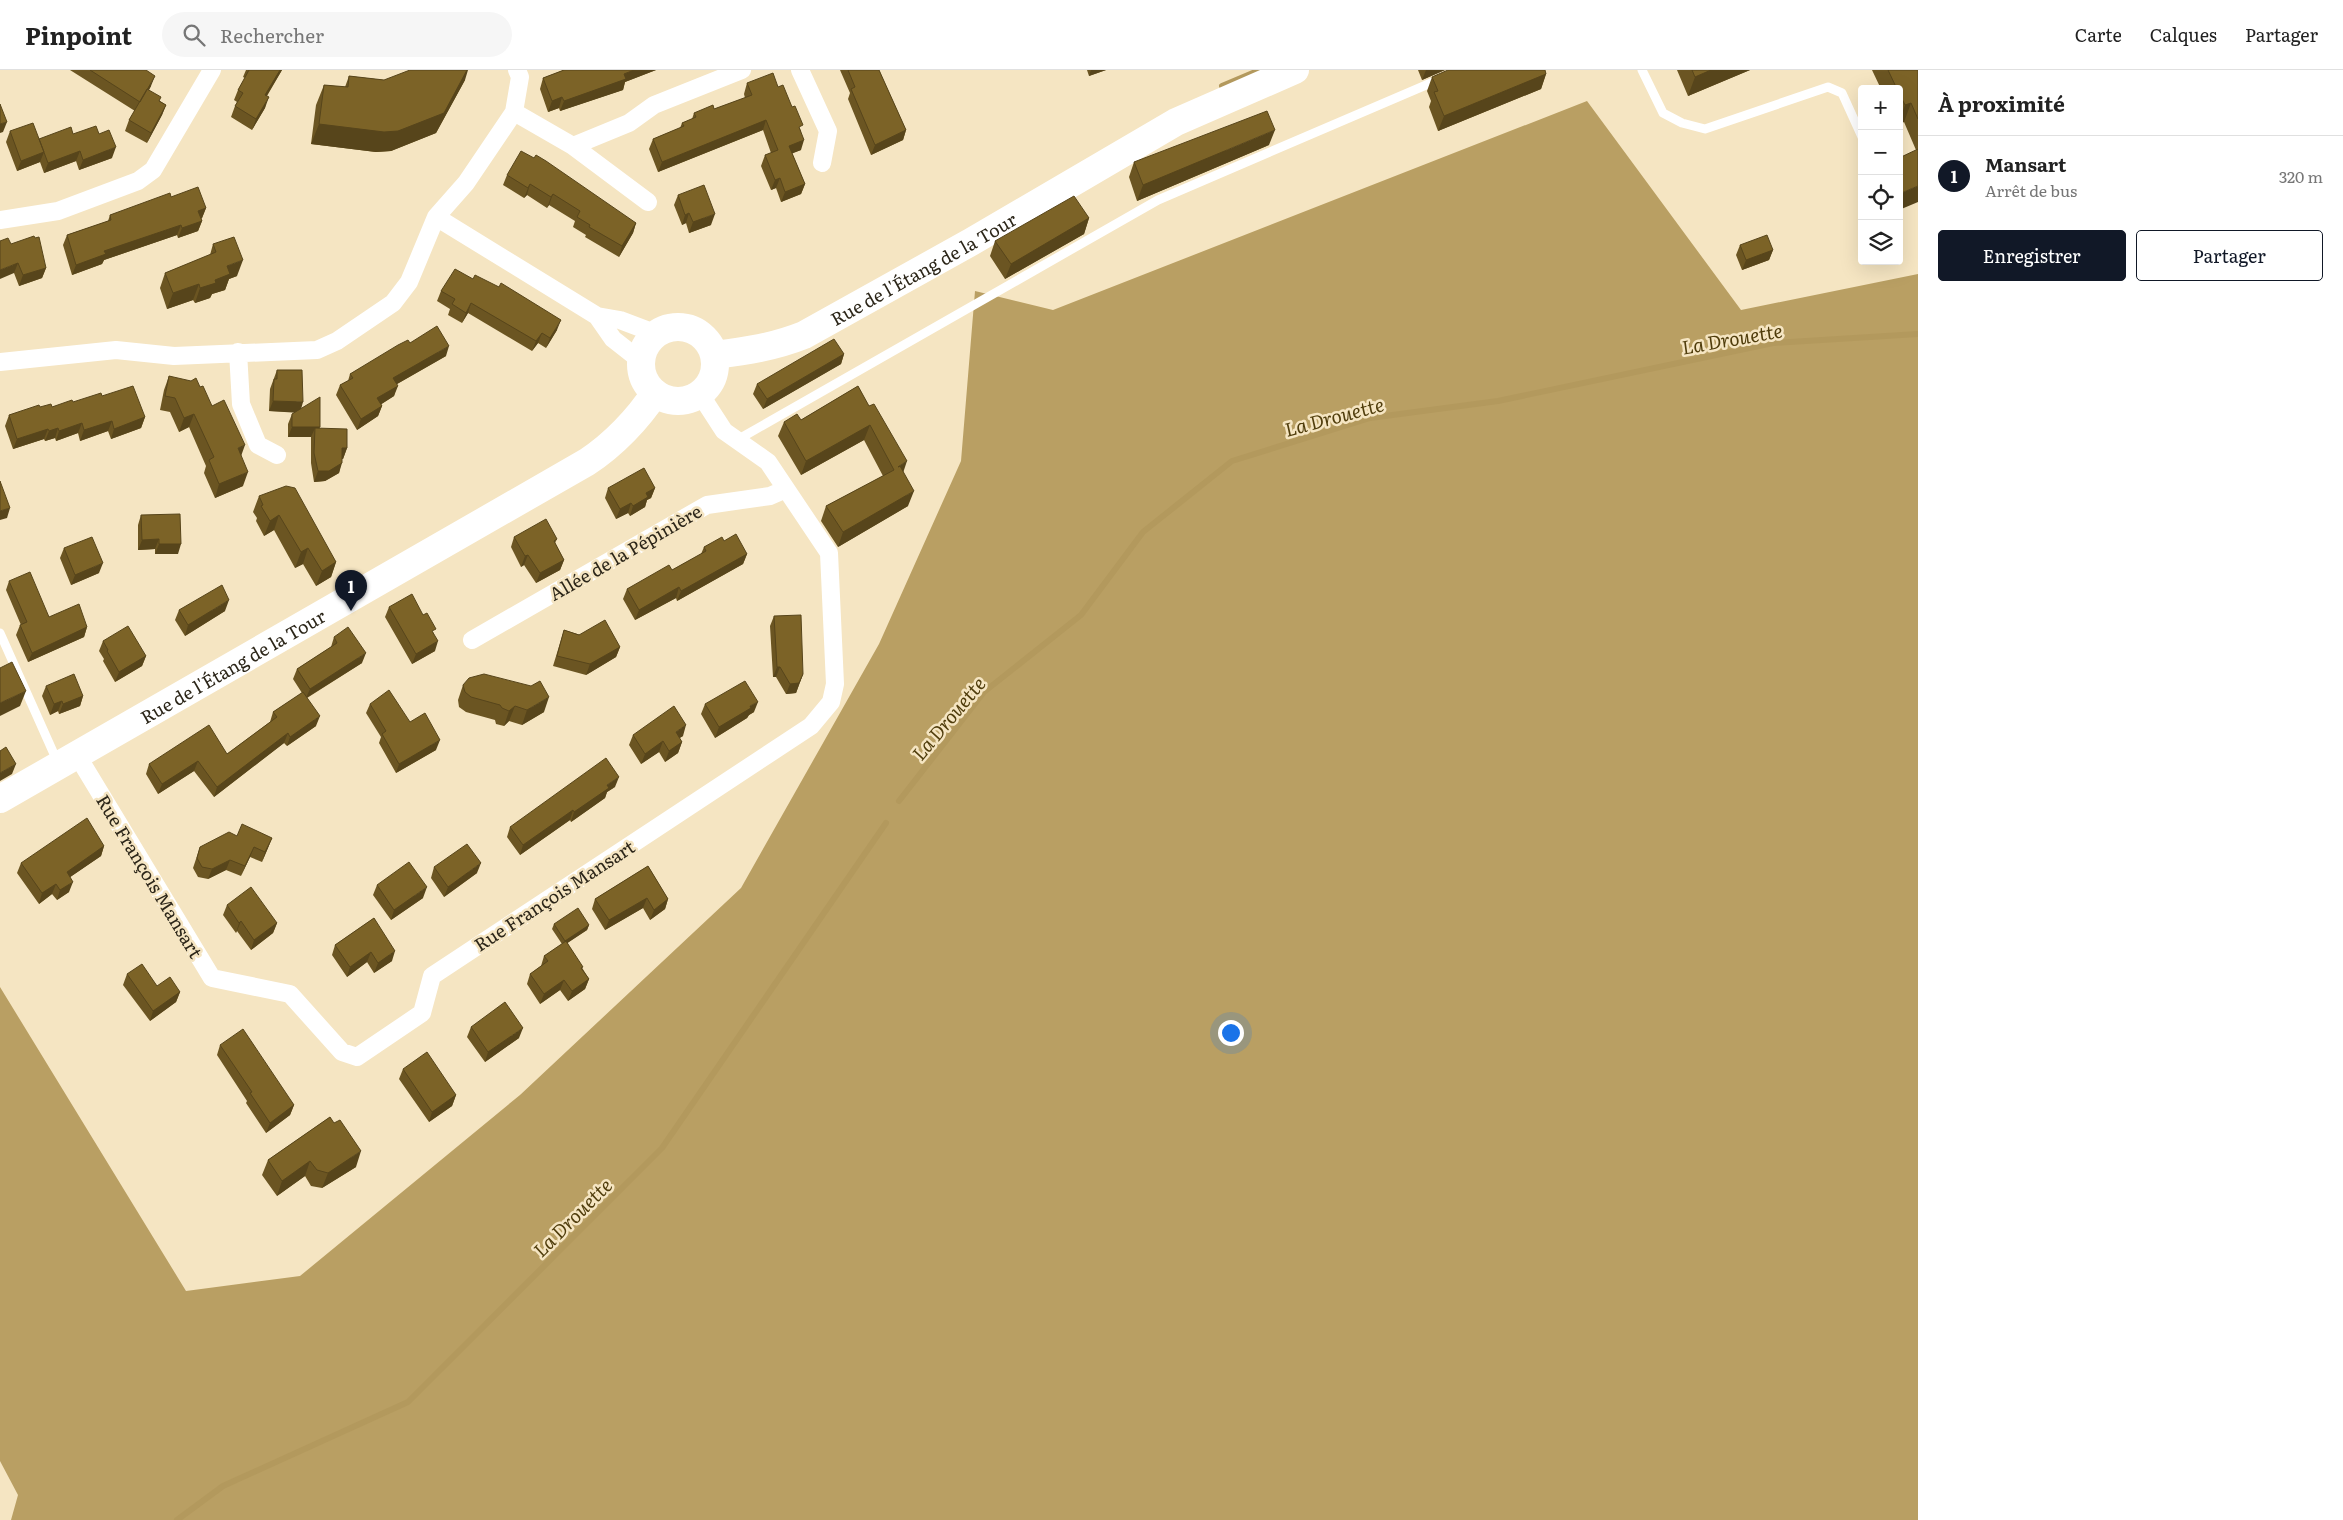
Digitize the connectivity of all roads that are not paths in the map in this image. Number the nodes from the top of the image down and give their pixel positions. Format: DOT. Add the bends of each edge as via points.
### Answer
graph roads {
  1 [pos="212,70"];
  2 [pos="517,70"];
  3 [pos="742,70"];
  4 [pos="800,70"];
  5 [pos="1294,70"];
  6 [pos="1461,70"];
  7 [pos="1642,70"];
  8 [pos="514,112"];
  9 [pos="1859,130"];
  10 [pos="573,146"];
  11 [pos="822,163"];
  12 [pos="648,202"];
  13 [pos="436,218"];
  14 [pos="0,220"];
  15 [pos="597,316"];
  16 [pos="657,334"];
  17 [pos="238,352"];
  18 [pos="715,355"];
  19 [pos="641,361"];
  20 [pos="0,362"];
  21 [pos="655,393"];
  22 [pos="700,394"];
  23 [pos="737,440"];
  24 [pos="277,455"];
  25 [pos="786,489"];
  26 [pos="0,633"];
  27 [pos="472,640"];
  28 [pos="68,760"];
  29 [pos="0,800"];
  1 -- 14 [label="street" via="153,170 138,181 58,211"];
  2 -- 8 [label="street" via="520,77"];
  3 -- 10 [label="street" via="654,104 629,123"];
  4 -- 11 [label="street" via="828,131"];
  5 -- 18 [label="main road, Rue de l'Étang de la Tour" via="1176,122 804,335 759,350"];
  6 -- 23 [label="lane" via="1158,200"];
  7 -- 9 [label="lane" via="1663,113 1682,123 1705,129 1828,87 1842,93"];
  8 -- 10 [label="street"];
  8 -- 13 [label="street" via="466,183"];
  10 -- 12 [label="street"];
  13 -- 15 [label="street"];
  13 -- 17 [label="street" via="409,282 393,303 317,350"];
  15 -- 16 [label="street" via="620,320"];
  15 -- 19 [label="street" via="613,339"];
  16 -- 18 [label="main road" via="667,328 691,329 702,335"];
  16 -- 19 [label="main road" via="646,346"];
  17 -- 20 [label="street" via="174,356 100,350"];
  17 -- 24 [label="street" via="241,404 258,444"];
  18 -- 22 [label="main road" via="713,377"];
  19 -- 21 [label="main road" via="642,373"];
  21 -- 22 [label="main road" via="678,401"];
  21 -- 28 [label="main road, Rue de l'Étang de la Tour" via="603,452"];
  22 -- 23 [label="street, Rue François Mansart" via="724,431"];
  23 -- 25 [label="street, Rue François Mansart" via="768,462"];
  25 -- 27 [label="street, Allée de la Pépinière" via="770,496 707,505"];
  25 -- 28 [label="street, Rue François Mansart" via="829,553 834,684 831,702 811,726 432,976 422,1013 357,1056 342,1052 290,994 212,978"];
  26 -- 28 [label="lane"];
  28 -- 29 [label="main road, Rue de l'Étang de la Tour"];
}
